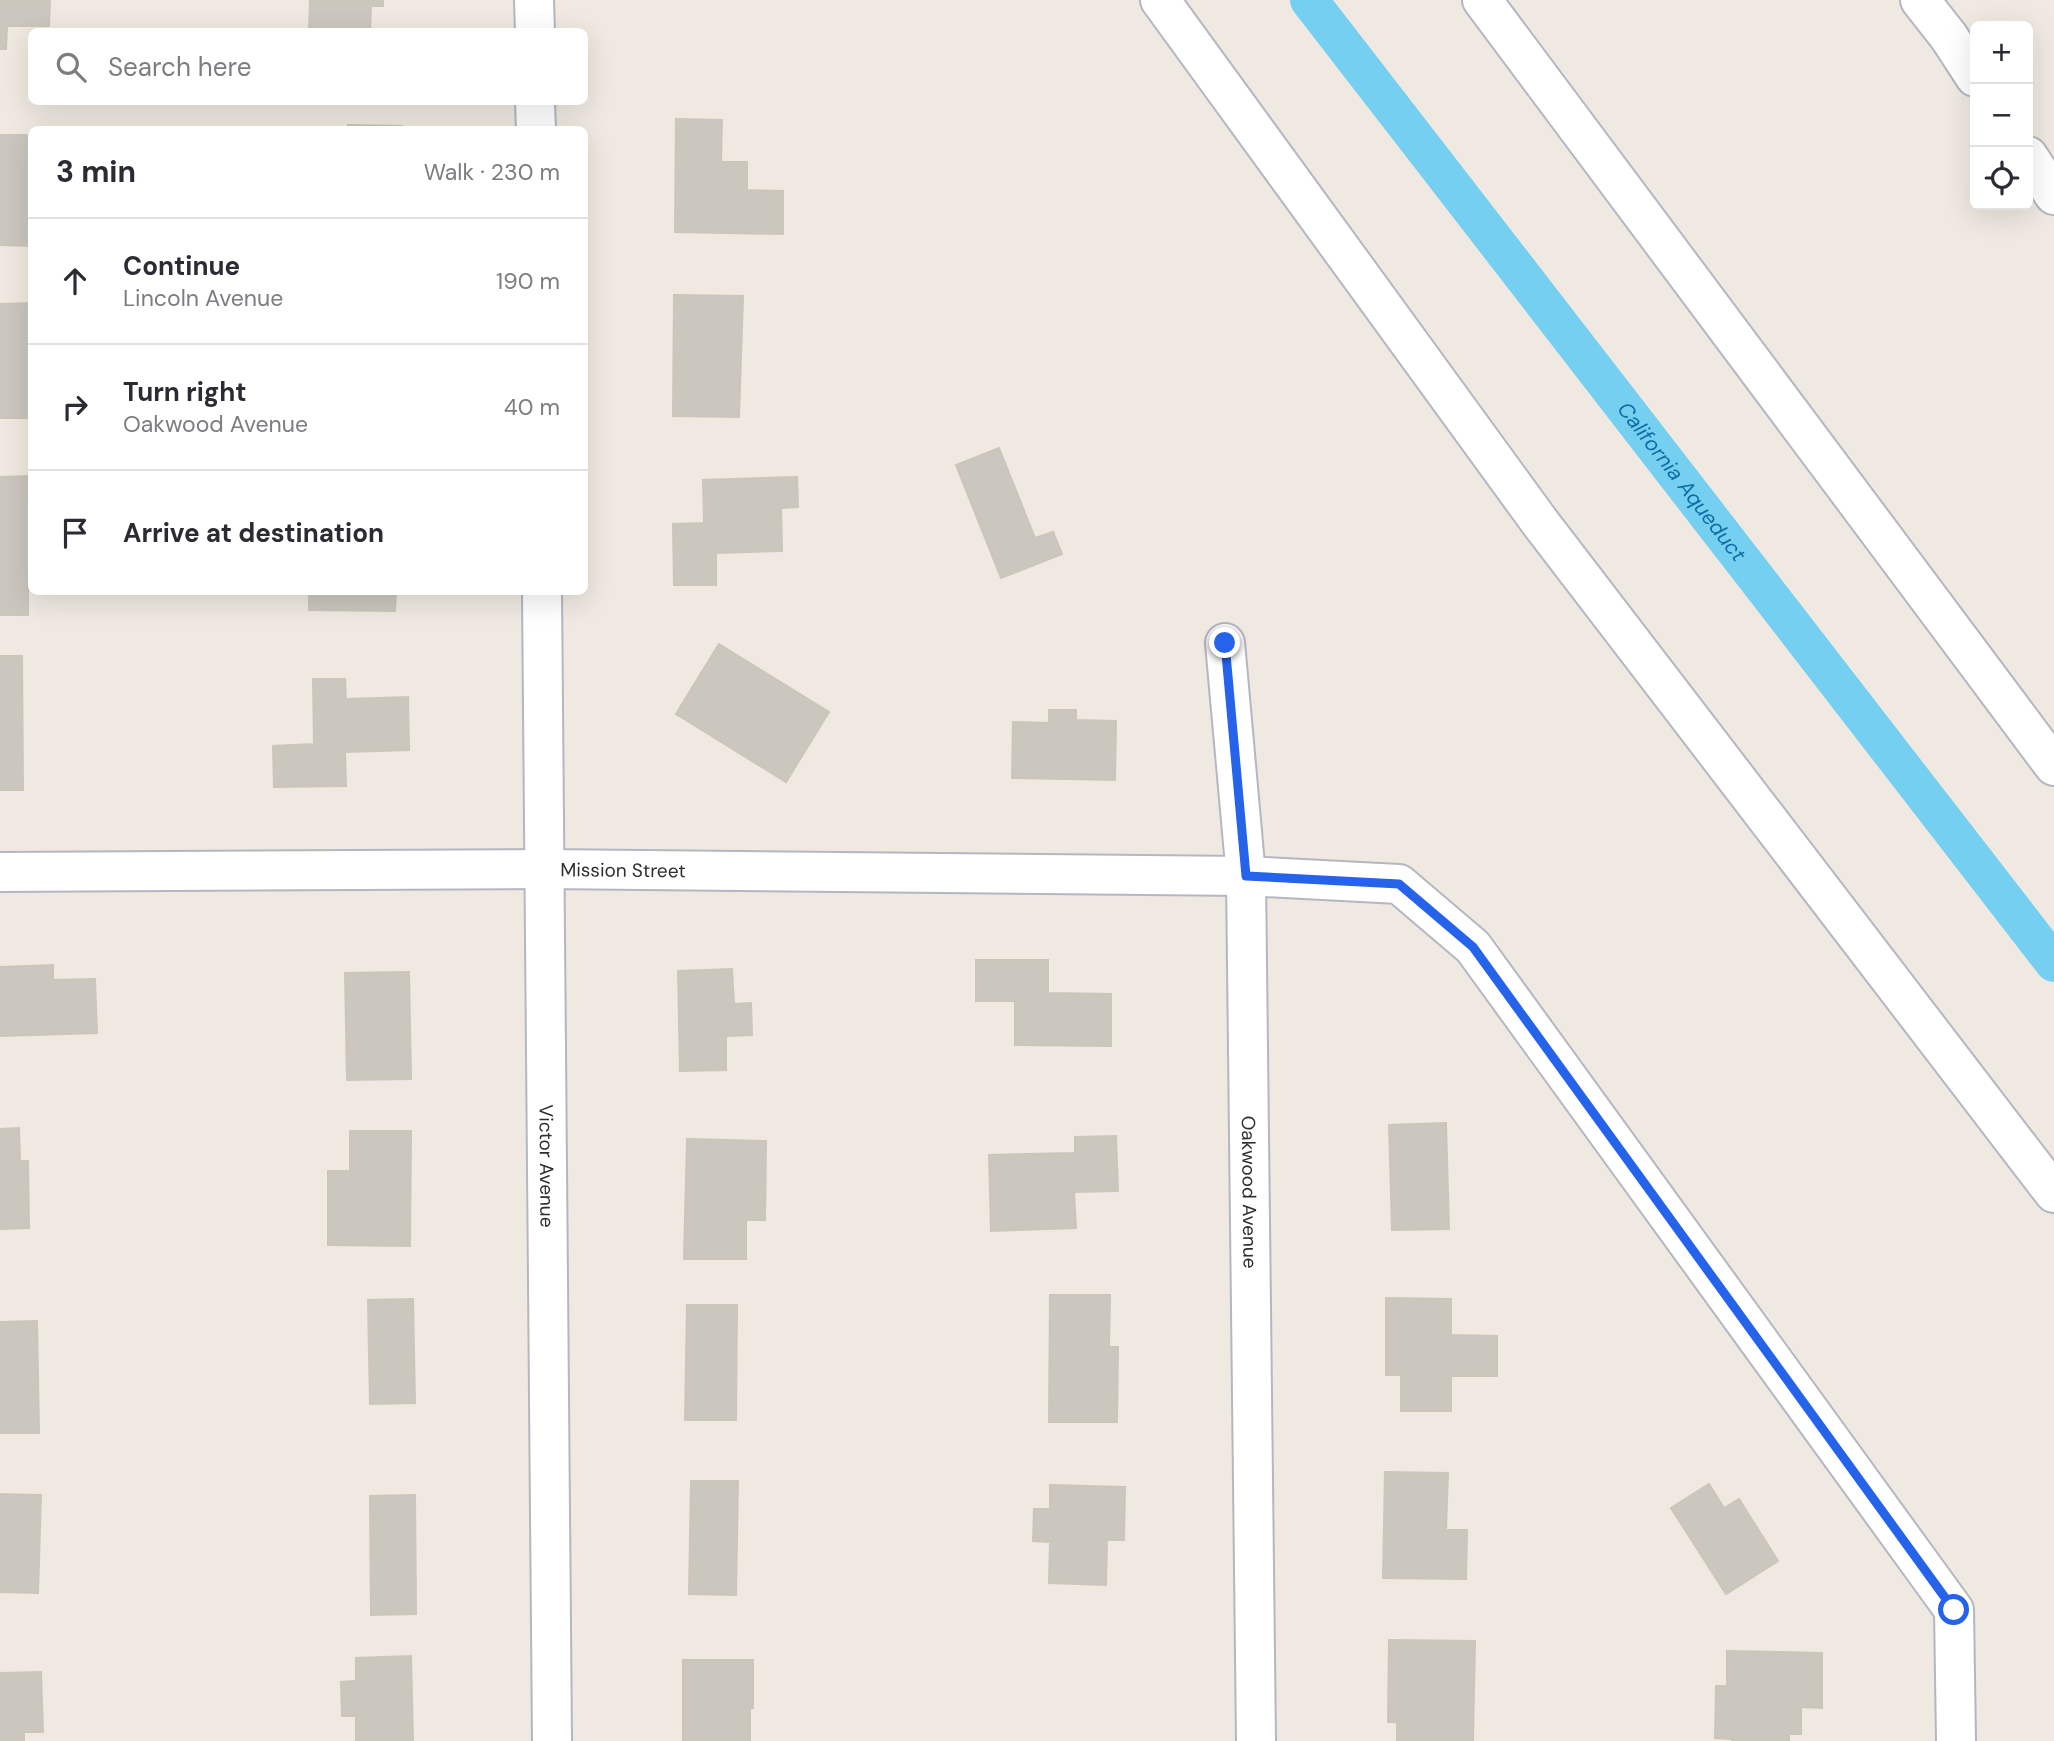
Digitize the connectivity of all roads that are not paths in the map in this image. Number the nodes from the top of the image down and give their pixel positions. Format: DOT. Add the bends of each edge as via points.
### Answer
graph roads {
  1 [pos="534,0"];
  2 [pos="1160,0"];
  3 [pos="1482,0"];
  4 [pos="1920,0"];
  5 [pos="1949,0"];
  6 [pos="534,28"];
  7 [pos="1949,37"];
  8 [pos="1970,69"];
  9 [pos="535,105"];
  10 [pos="536,126"];
  11 [pos="2033,164"];
  12 [pos="2054,195"];
  13 [pos="542,595"];
  14 [pos="1225,643"];
  15 [pos="2054,766"];
  16 [pos="545,869"];
  17 [pos="0,872"];
  18 [pos="1246,876"];
  19 [pos="2054,1193"];
  20 [pos="552,1741"];
  21 [pos="1256,1741"];
  22 [pos="1956,1741"];
  1 -- 6 [label="street"];
  2 -- 19 [label="street" via="1539,521"];
  3 -- 15 [label="street"];
  4 -- 7 [label="street"];
  5 -- 7 [label="street"];
  7 -- 8 [label="street"];
  9 -- 10 [label="street"];
  11 -- 12 [label="street"];
  13 -- 16 [label="street, Victor Avenue"];
  14 -- 18 [label="street, Oakwood Avenue"];
  16 -- 17 [label="street, Mission Street"];
  16 -- 18 [label="street, Mission Street"];
  16 -- 20 [label="street, Victor Avenue"];
  18 -- 21 [label="street, Oakwood Avenue"];
  18 -- 22 [label="street, Mission Street" via="1399,884 1473,947 1954,1610"];
}
